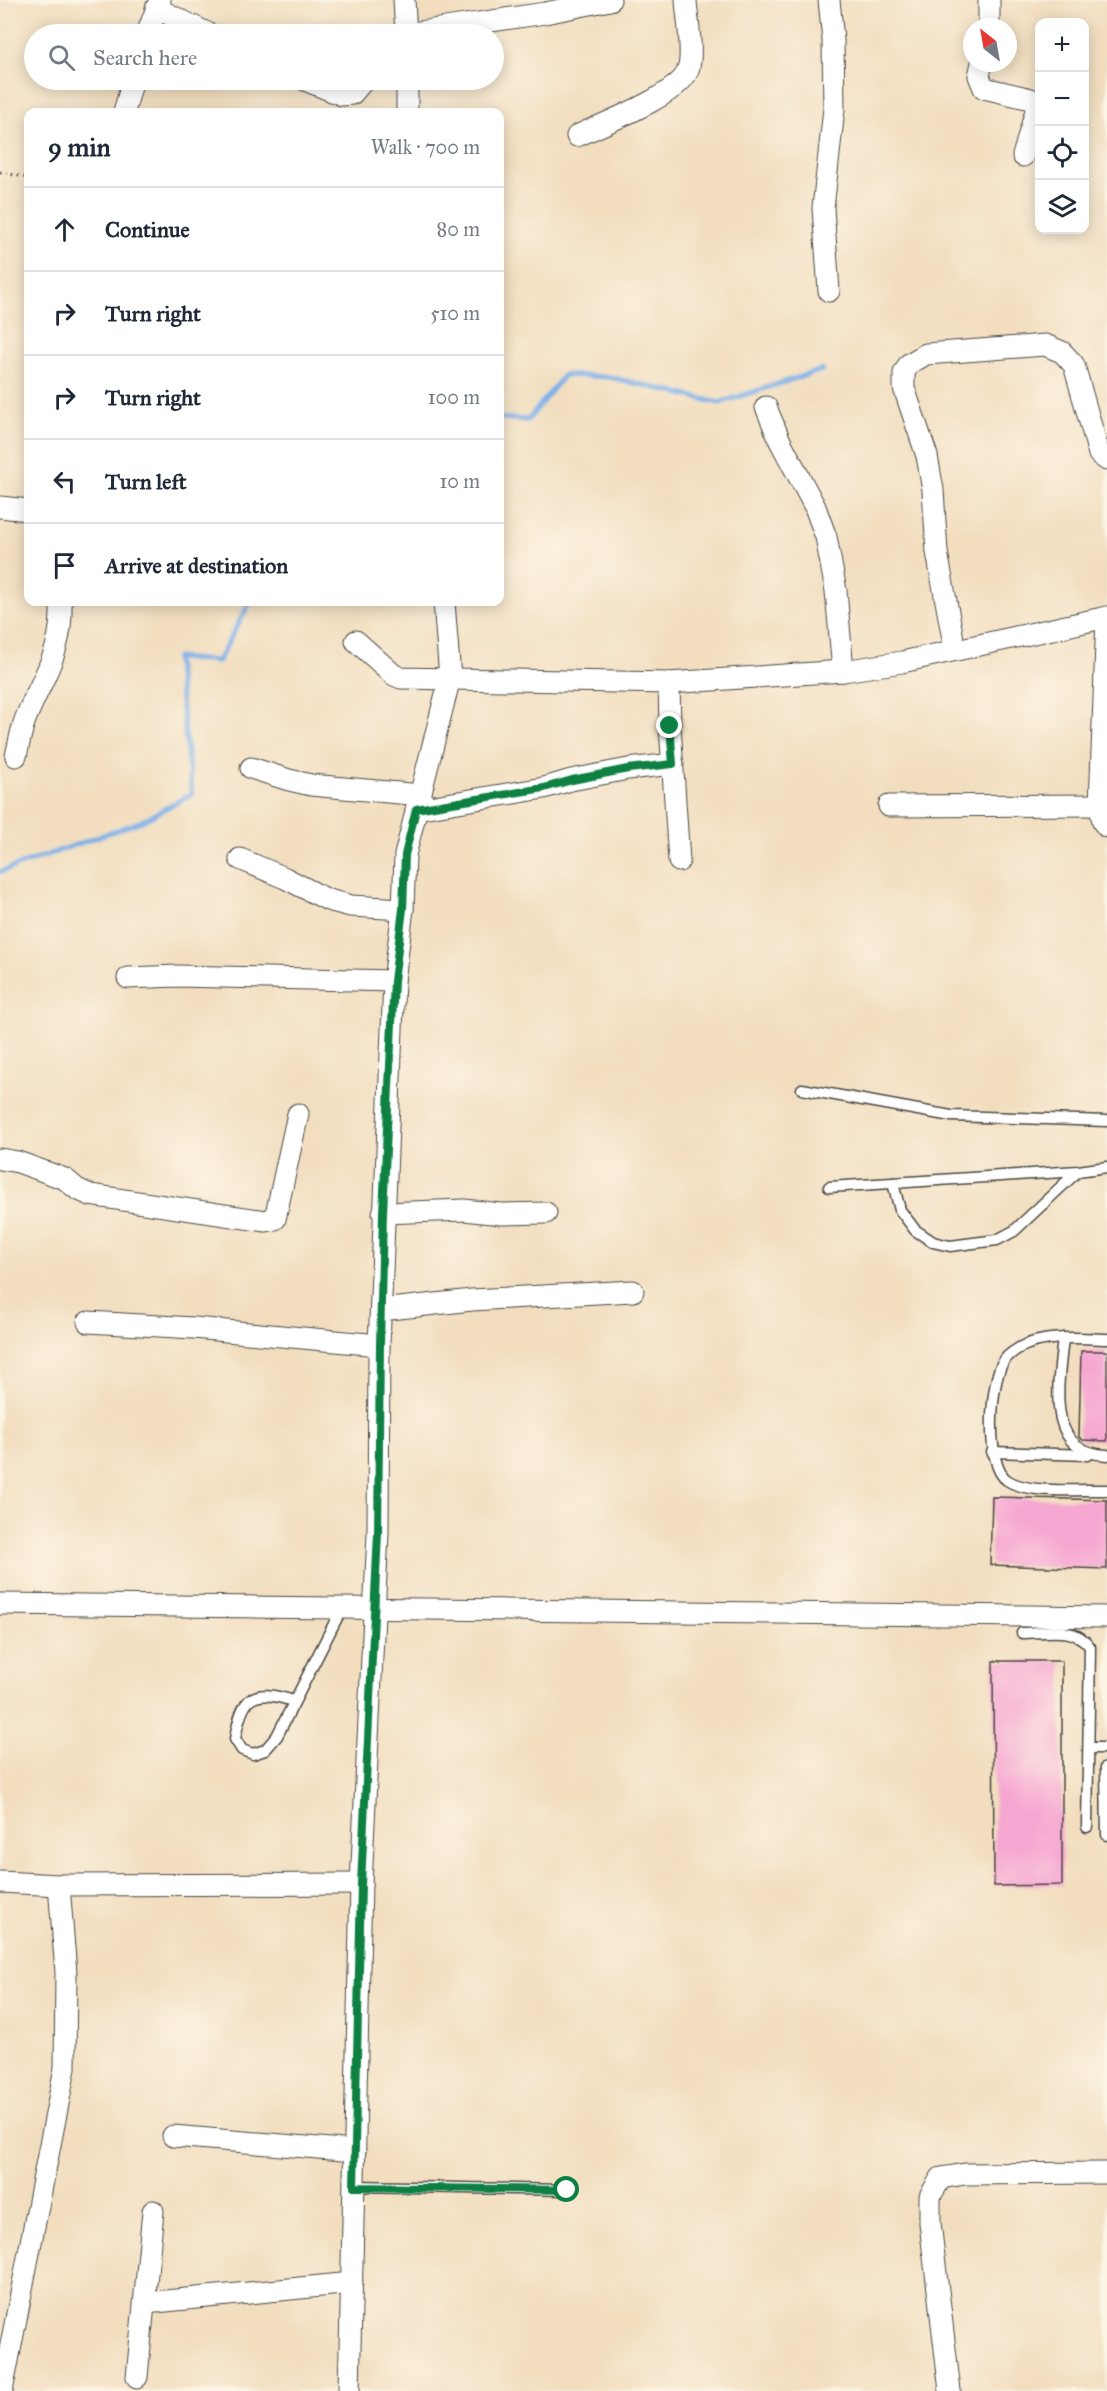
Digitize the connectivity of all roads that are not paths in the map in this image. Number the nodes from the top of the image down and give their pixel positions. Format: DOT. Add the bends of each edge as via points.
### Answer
graph roads {
  1 [pos="404,0"];
  2 [pos="610,0"];
  3 [pos="686,0"];
  4 [pos="829,0"];
  5 [pos="989,0"];
  6 [pos="158,4"];
  7 [pos="989,18"];
  8 [pos="151,24"];
  9 [pos="192,24"];
  10 [pos="405,24"];
  11 [pos="472,24"];
  12 [pos="980,72"];
  13 [pos="130,90"];
  14 [pos="330,90"];
  15 [pos="355,90"];
  16 [pos="407,90"];
  17 [pos="125,108"];
  18 [pos="407,108"];
  19 [pos="578,136"];
  20 [pos="1023,156"];
  21 [pos="829,291"];
  22 [pos="766,407"];
  23 [pos="1107,460"];
  24 [pos="0,507"];
  25 [pos="24,510"];
  26 [pos="61,606"];
  27 [pos="444,606"];
  28 [pos="1107,617"];
  29 [pos="356,640"];
  30 [pos="955,650"];
  31 [pos="843,671"];
  32 [pos="450,678"];
  33 [pos="669,683"];
  34 [pos="16,756"];
  35 [pos="673,764"];
  36 [pos="251,768"];
  37 [pos="419,802"];
  38 [pos="1100,805"];
  39 [pos="889,806"];
  40 [pos="1107,827"];
  41 [pos="240,859"];
  42 [pos="679,861"];
  43 [pos="403,909"];
  44 [pos="128,978"];
  45 [pos="394,981"];
  46 [pos="802,1089"];
  47 [pos="298,1114"];
  48 [pos="1107,1122"];
  49 [pos="0,1159"];
  50 [pos="1107,1167"];
  51 [pos="1078,1171"];
  52 [pos="893,1183"];
  53 [pos="829,1187"];
  54 [pos="383,1213"];
  55 [pos="546,1213"];
  56 [pos="633,1291"];
  57 [pos="381,1310"];
  58 [pos="88,1322"];
  59 [pos="1063,1338"];
  60 [pos="1107,1339"];
  61 [pos="380,1345"];
  62 [pos="992,1452"];
  63 [pos="1091,1455"];
  64 [pos="1107,1455"];
  65 [pos="1107,1490"];
  66 [pos="0,1604"];
  67 [pos="342,1608"];
  68 [pos="375,1608"];
  69 [pos="1107,1617"];
  70 [pos="1022,1633"];
  71 [pos="293,1701"];
  72 [pos="1089,1748"];
  73 [pos="1107,1748"];
  74 [pos="1089,1767"];
  75 [pos="1106,1767"];
  76 [pos="1087,1827"];
  77 [pos="1107,1835"];
  78 [pos="0,1882"];
  79 [pos="361,1884"];
  80 [pos="59,1885"];
  81 [pos="173,2136"];
  82 [pos="355,2151"];
  83 [pos="1107,2173"];
  84 [pos="354,2187"];
  85 [pos="567,2190"];
  86 [pos="153,2211"];
  87 [pos="352,2283"];
  88 [pos="145,2303"];
  89 [pos="136,2378"];
  90 [pos="2,2391"];
  91 [pos="349,2391"];
  92 [pos="950,2391"];
  1 -- 10 [label="street"];
  2 -- 11 [label="street"];
  3 -- 19 [label="street" via="689,53 682,81"];
  4 -- 21 [label="street" via="834,109 823,208"];
  5 -- 7 [label="street"];
  6 -- 8 [label="street"];
  6 -- 9 [label="street"];
  12 -- 20 [label="street" via="984,88 1035,103"];
  13 -- 17 [label="street"];
  14 -- 15 [label="street" via="342,95"];
  16 -- 18 [label="street"];
  22 -- 31 [label="street" via="826,537 836,591"];
  23 -- 30 [label="street" via="1099,454 1074,365 1062,352 1045,345 926,354 909,364 904,373 904,388 927,456 937,552"];
  24 -- 25 [label="street"];
  26 -- 34 [label="street" via="62,625 55,655 25,722"];
  27 -- 32 [label="street"];
  28 -- 30 [label="street"];
  28 -- 38 [label="street"];
  29 -- 32 [label="street" via="401,678"];
  30 -- 31 [label="street"];
  31 -- 33 [label="street"];
  32 -- 33 [label="street"];
  32 -- 37 [label="street"];
  33 -- 35 [label="street"];
  35 -- 37 [label="street" via="628,769 534,790"];
  35 -- 42 [label="street"];
  36 -- 37 [label="street" via="311,785"];
  37 -- 43 [label="street" via="405,855"];
  38 -- 39 [label="street"];
  38 -- 40 [label="street"];
  41 -- 43 [label="street" via="328,900 351,906"];
  43 -- 45 [label="street"];
  44 -- 45 [label="street"];
  45 -- 54 [label="street"];
  46 -- 48 [label="lane" via="951,1116"];
  47 -- 49 [label="street" via="275,1219 266,1221 90,1195 65,1179"];
  50 -- 51 [label="lane"];
  51 -- 52 [label="lane"];
  51 -- 52 [label="lane" via="1014,1232 997,1240 950,1246 933,1242 915,1230 900,1210"];
  52 -- 53 [label="lane"];
  54 -- 55 [label="street"];
  54 -- 57 [label="street"];
  56 -- 57 [label="street" via="472,1300"];
  57 -- 61 [label="street"];
  58 -- 61 [label="street"];
  59 -- 60 [label="lane"];
  59 -- 62 [label="lane" via="1026,1345 1003,1362 995,1389"];
  59 -- 63 [label="lane" via="1057,1404 1064,1430 1076,1446"];
  61 -- 68 [label="street"];
  62 -- 63 [label="lane"];
  62 -- 65 [label="lane" via="997,1468 1015,1484 1041,1489"];
  63 -- 64 [label="lane"];
  66 -- 67 [label="street"];
  67 -- 68 [label="street"];
  67 -- 71 [label="lane"];
  68 -- 69 [label="street"];
  68 -- 79 [label="street"];
  70 -- 72 [label="lane" via="1075,1633 1090,1647"];
  71 -- 71 [label="lane" via="288,1717 265,1749 253,1754 242,1749 235,1739 238,1723 254,1696 265,1694"];
  72 -- 73 [label="lane"];
  72 -- 74 [label="lane"];
  74 -- 75 [label="lane"];
  74 -- 76 [label="lane"];
  75 -- 77 [label="lane"];
  78 -- 80 [label="street"];
  79 -- 80 [label="street"];
  79 -- 82 [label="street"];
  80 -- 90 [label="street" via="66,1973 65,2068"];
  81 -- 82 [label="street"];
  82 -- 84 [label="street"];
  83 -- 92 [label="street" via="965,2174 942,2178 930,2196 930,2223"];
  84 -- 85 [label="lane"];
  84 -- 87 [label="street"];
  86 -- 88 [label="street"];
  87 -- 88 [label="street"];
  87 -- 91 [label="street"];
  88 -- 89 [label="street"];
}
